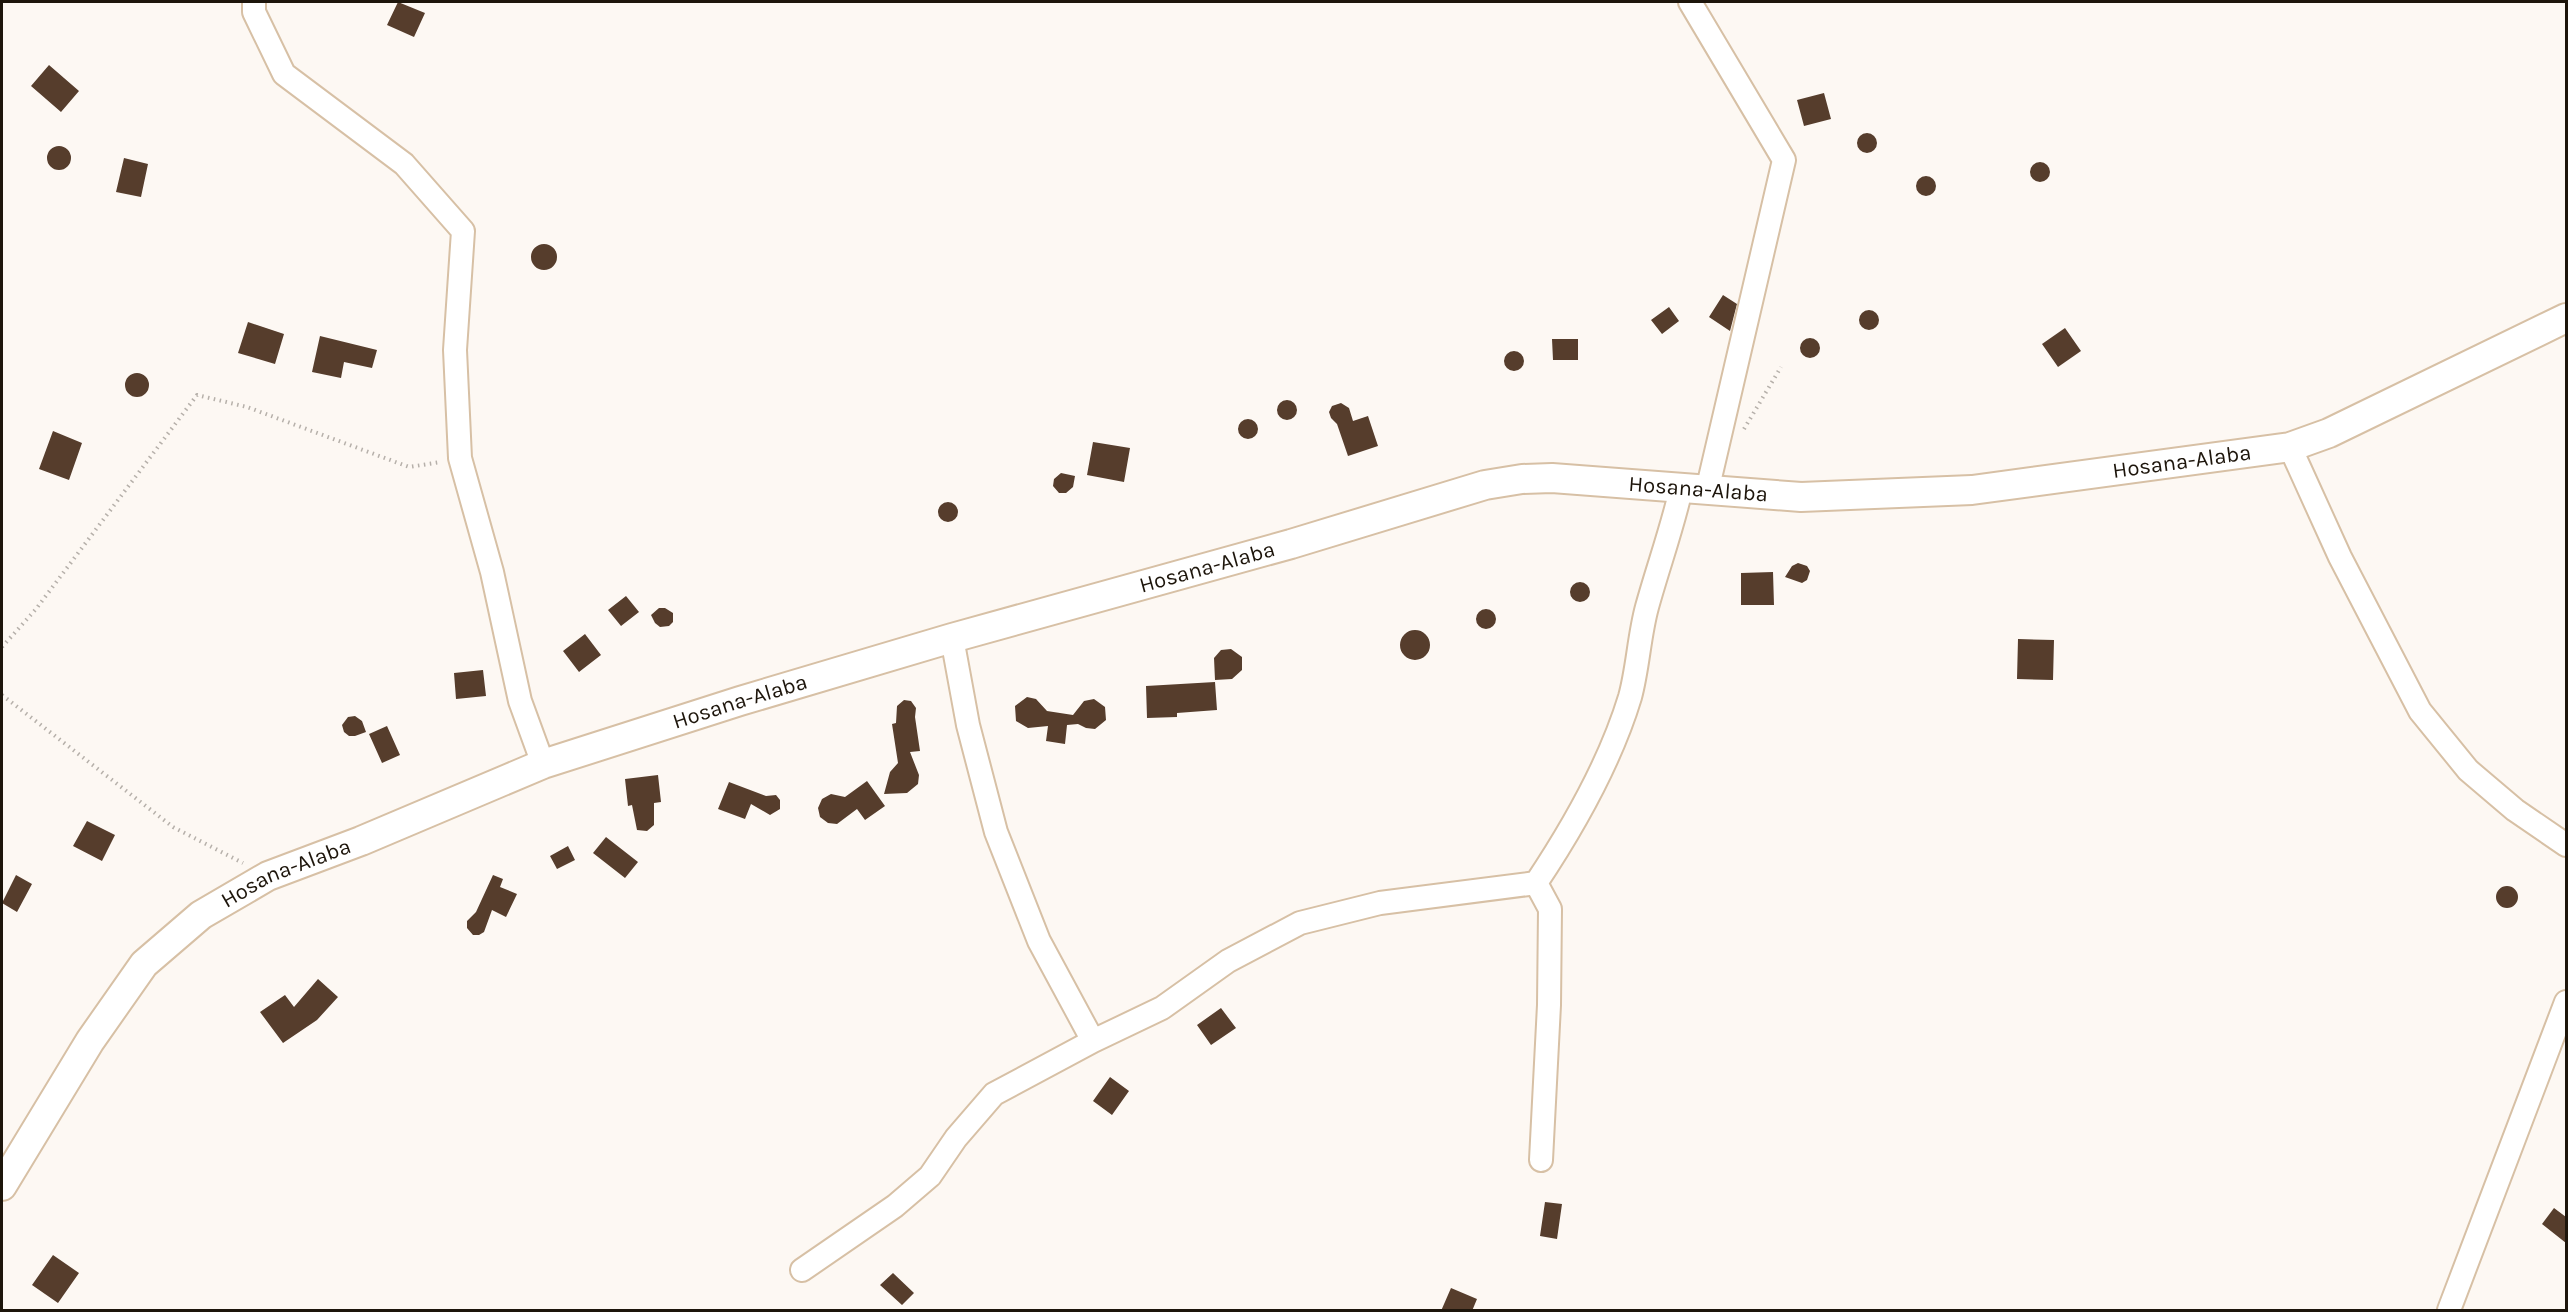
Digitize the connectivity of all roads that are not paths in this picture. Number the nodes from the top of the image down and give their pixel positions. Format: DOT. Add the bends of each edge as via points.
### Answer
graph roads {
  1 [pos="254,2"];
  2 [pos="1690,2"];
  3 [pos="2566,318"];
  4 [pos="2289,447"];
  5 [pos="1694,490"];
  6 [pos="952,638"];
  7 [pos="543,764"];
  8 [pos="2566,845"];
  9 [pos="1536,883"];
  10 [pos="2566,1002"];
  11 [pos="1093,1041"];
  12 [pos="1541,1160"];
  13 [pos="2,1186"];
  14 [pos="802,1270"];
  15 [pos="2449,1311"];
  1 -- 7 [label="street" via="254,12 284,74 404,164 463,231 456,350 460,458 492,572 520,701"];
  2 -- 5 [label="street" via="1784,160"];
  3 -- 4 [label="main road, Hosana-Alaba" via="2329,433"];
  4 -- 5 [label="main road, Hosana-Alaba" via="1972,490 1801,497"];
  4 -- 8 [label="street" via="2340,557 2420,711 2468,770 2515,810"];
  5 -- 6 [label="main road, Hosana-Alaba" via="1552,478 1485,485 1291,544"];
  5 -- 9 [label="street" via="1672,526 1647,608 1630,695 1613,745 1566,838"];
  6 -- 7 [label="main road, Hosana-Alaba" via="740,700"];
  6 -- 11 [label="street" via="968,725 996,832 1039,941"];
  7 -- 13 [label="main road, Hosana-Alaba" via="268,876 201,915 144,964 90,1041"];
  9 -- 11 [label="street" via="1380,903 1300,923 1228,961 1162,1008"];
  9 -- 12 [label="street" via="1550,909"];
  10 -- 15 [label="street"];
  11 -- 14 [label="street" via="994,1094 930,1176 895,1206"];
}
